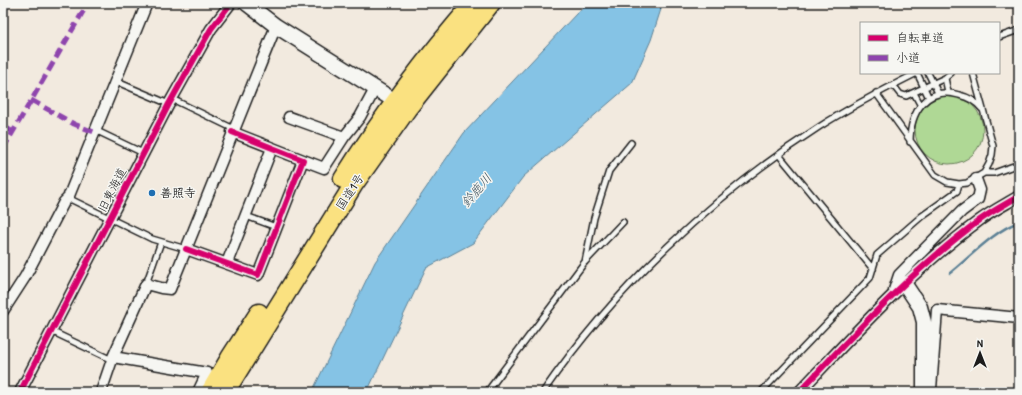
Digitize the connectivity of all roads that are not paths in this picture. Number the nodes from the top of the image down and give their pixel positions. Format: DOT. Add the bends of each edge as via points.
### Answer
graph roads {
  1 [pos="147,3"];
  2 [pos="231,3"];
  3 [pos="246,3"];
  4 [pos="474,3"];
  5 [pos="491,3"];
  6 [pos="276,26"];
  7 [pos="1019,30"];
  8 [pos="1000,37"];
  9 [pos="915,74"];
  10 [pos="917,74"];
  11 [pos="928,74"];
  12 [pos="950,74"];
  13 [pos="973,74"];
  14 [pos="946,78"];
  15 [pos="115,81"];
  16 [pos="933,83"];
  17 [pos="893,85"];
  18 [pos="924,88"];
  19 [pos="375,89"];
  20 [pos="948,92"];
  21 [pos="914,93"];
  22 [pos="938,93"];
  23 [pos="876,94"];
  24 [pos="930,98"];
  25 [pos="170,101"];
  26 [pos="920,104"];
  27 [pos="401,105"];
  28 [pos="984,112"];
  29 [pos="289,117"];
  30 [pos="94,130"];
  31 [pos="233,131"];
  32 [pos="344,137"];
  33 [pos="631,143"];
  34 [pos="910,143"];
  35 [pos="272,148"];
  36 [pos="143,153"];
  37 [pos="779,156"];
  38 [pos="303,160"];
  39 [pos="1019,164"];
  40 [pos="980,176"];
  41 [pos="959,184"];
  42 [pos="1019,196"];
  43 [pos="68,198"];
  44 [pos="246,216"];
  45 [pos="109,218"];
  46 [pos="623,222"];
  47 [pos="276,227"];
  48 [pos="161,242"];
  49 [pos="186,249"];
  50 [pos="227,263"];
  51 [pos="584,263"];
  52 [pos="873,269"];
  53 [pos="904,283"];
  54 [pos="146,284"];
  55 [pos="289,288"];
  56 [pos="893,294"];
  57 [pos="3,311"];
  58 [pos="1019,318"];
  59 [pos="51,331"];
  60 [pos="113,358"];
  61 [pos="20,392"];
  62 [pos="101,392"];
  63 [pos="198,392"];
  64 [pos="210,392"];
  65 [pos="225,392"];
  66 [pos="236,392"];
  67 [pos="487,392"];
  68 [pos="543,392"];
  69 [pos="761,392"];
  70 [pos="799,392"];
  71 [pos="924,392"];
  1 -- 15 [label="street"];
  2 -- 25 [label="street, 旧東海道" via="211,29"];
  3 -- 6 [label="street"];
  4 -- 27 [label="highway, 国道1号" via="452,28"];
  5 -- 27 [label="highway, 国道1号"];
  6 -- 19 [label="street"];
  6 -- 31 [label="street"];
  7 -- 8 [label="lane"];
  9 -- 17 [label="lane"];
  10 -- 18 [label="lane"];
  11 -- 16 [label="lane"];
  12 -- 14 [label="lane"];
  13 -- 28 [label="lane"];
  14 -- 16 [label="lane"];
  14 -- 20 [label="lane"];
  15 -- 25 [label="lane"];
  15 -- 30 [label="street"];
  16 -- 18 [label="lane"];
  16 -- 22 [label="lane"];
  17 -- 21 [label="lane" via="900,94 906,96"];
  17 -- 23 [label="lane"];
  18 -- 21 [label="lane"];
  18 -- 24 [label="lane"];
  19 -- 27 [label="street"];
  19 -- 32 [label="street" via="360,117"];
  20 -- 22 [label="lane"];
  20 -- 28 [label="lane" via="977,103"];
  21 -- 26 [label="lane"];
  22 -- 24 [label="lane"];
  23 -- 34 [label="lane"];
  23 -- 37 [label="lane" via="819,127"];
  24 -- 26 [label="lane"];
  25 -- 31 [label="lane"];
  25 -- 36 [label="street, 旧東海道"];
  26 -- 34 [label="lane" via="910,127"];
  27 -- 55 [label="highway, 国道1号"];
  27 -- 64 [label="highway, 国道1号" via="350,168"];
  28 -- 40 [label="lane" via="993,146 990,164"];
  29 -- 32 [label="street"];
  30 -- 36 [label="lane"];
  30 -- 43 [label="street"];
  31 -- 35 [label="street"];
  31 -- 49 [label="street"];
  32 -- 38 [label="street" via="324,168"];
  33 -- 51 [label="lane" via="609,170 594,218"];
  34 -- 41 [label="lane" via="935,174 947,182"];
  35 -- 38 [label="street"];
  35 -- 44 [label="street"];
  36 -- 45 [label="street, 旧東海道"];
  37 -- 52 [label="lane"];
  37 -- 68 [label="lane" via="715,205 643,272 593,326"];
  38 -- 47 [label="street"];
  39 -- 40 [label="lane"];
  40 -- 41 [label="lane"];
  40 -- 56 [label="street" via="978,199 962,211 899,275"];
  41 -- 52 [label="lane" via="957,191 922,216 877,255"];
  42 -- 53 [label="street" via="981,219"];
  43 -- 45 [label="lane"];
  43 -- 57 [label="street"];
  44 -- 47 [label="lane"];
  44 -- 50 [label="street"];
  45 -- 48 [label="lane"];
  45 -- 59 [label="street, 旧東海道"];
  46 -- 51 [label="lane"];
  47 -- 50 [label="street" via="258,275"];
  48 -- 49 [label="lane"];
  48 -- 54 [label="lane"];
  49 -- 50 [label="street"];
  49 -- 54 [label="street" via="170,289"];
  51 -- 67 [label="lane"];
  52 -- 69 [label="lane" via="870,278"];
  53 -- 56 [label="street"];
  53 -- 71 [label="street" via="920,307 924,322"];
  54 -- 60 [label="street"];
  55 -- 65 [label="highway, 国道1号"];
  55 -- 66 [label="street"];
  56 -- 70 [label="street"];
  58 -- 71 [label="street" via="937,310 931,389"];
  59 -- 60 [label="lane"];
  59 -- 61 [label="street, 旧東海道"];
  60 -- 62 [label="street"];
  60 -- 63 [label="street" via="207,373"];
}
